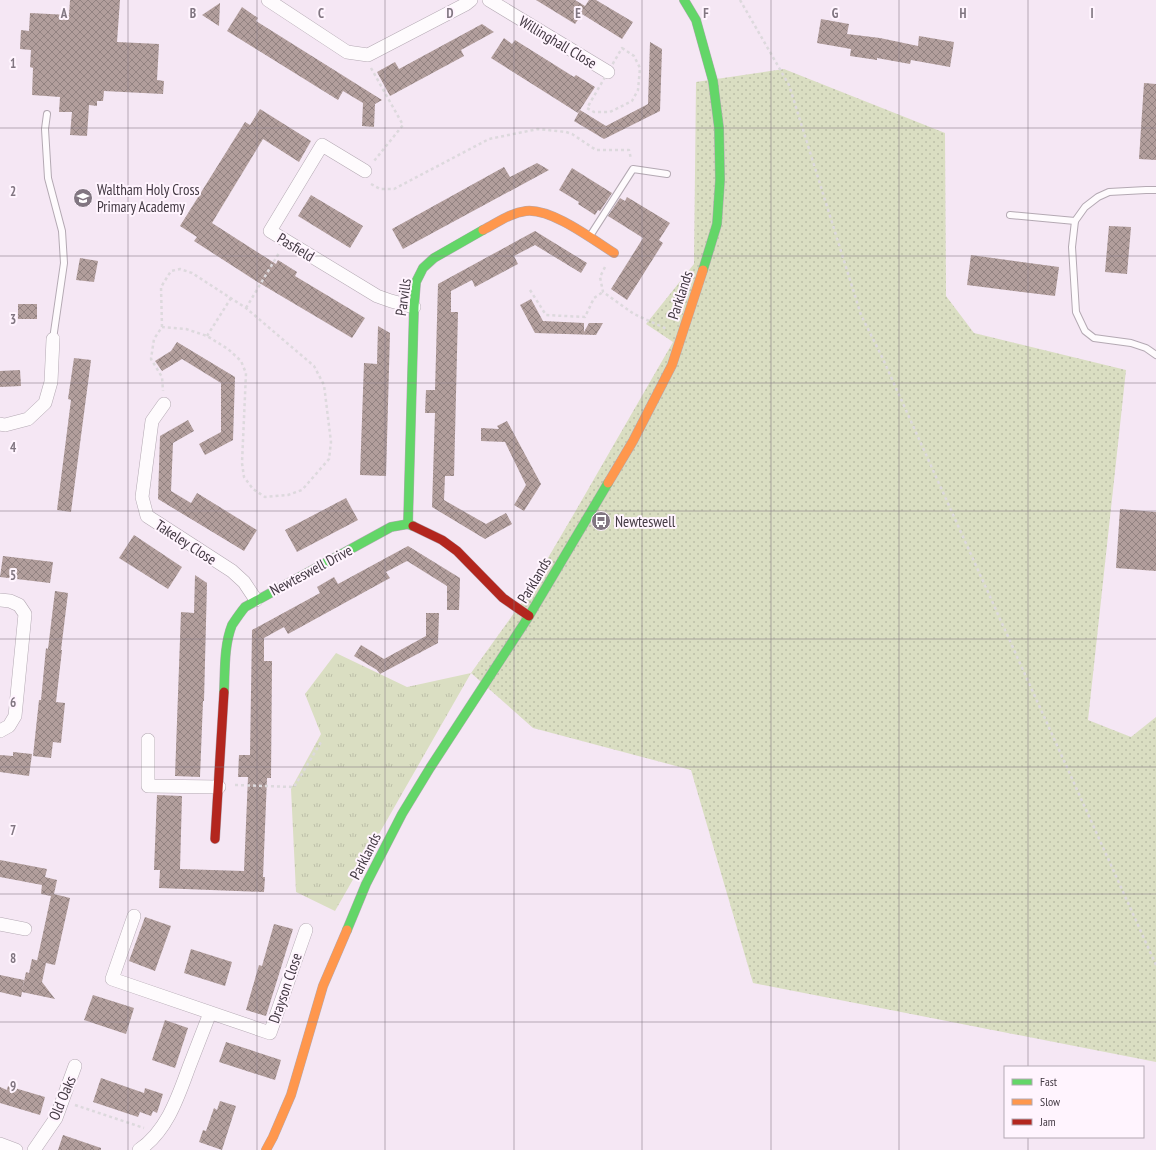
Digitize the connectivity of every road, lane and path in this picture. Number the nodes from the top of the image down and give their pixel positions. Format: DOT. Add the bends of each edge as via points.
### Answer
graph roads {
  1 [pos="268,0"];
  2 [pos="471,0"];
  3 [pos="489,0"];
  4 [pos="684,0"];
  5 [pos="740,0"];
  6 [pos="368,55"];
  7 [pos="608,72"];
  8 [pos="47,114"];
  9 [pos="633,169"];
  10 [pos="365,171"];
  11 [pos="668,174"];
  12 [pos="1156,190"];
  13 [pos="1010,215"];
  14 [pos="1075,221"];
  15 [pos="589,238"];
  16 [pos="287,241"];
  17 [pos="614,253"];
  18 [pos="530,290"];
  19 [pos="603,292"];
  20 [pos="231,298"];
  21 [pos="414,306"];
  22 [pos="246,308"];
  23 [pos="162,327"];
  24 [pos="682,335"];
  25 [pos="207,336"];
  26 [pos="53,339"];
  27 [pos="1156,355"];
  28 [pos="164,404"];
  29 [pos="0,424"];
  30 [pos="408,524"];
  31 [pos="0,600"];
  32 [pos="256,600"];
  33 [pos="529,616"];
  34 [pos="0,731"];
  35 [pos="148,740"];
  36 [pos="321,742"];
  37 [pos="219,787"];
  38 [pos="215,839"];
  39 [pos="134,916"];
  40 [pos="0,924"];
  41 [pos="25,929"];
  42 [pos="306,930"];
  43 [pos="1156,964"];
  44 [pos="210,1013"];
  45 [pos="76,1066"];
  46 [pos="62,1101"];
  47 [pos="158,1132"];
  48 [pos="0,1144"];
  49 [pos="16,1150"];
  50 [pos="34,1150"];
  51 [pos="139,1150"];
  52 [pos="266,1150"];
  1 -- 6 [label="street" via="347,52"];
  2 -- 6 [label="street"];
  3 -- 7 [label="street, Willinghall Close"];
  4 -- 24 [label="street, Parklands" via="696,20 713,81 719,128 720,180 717,224"];
  5 -- 43 [label="path" via="789,85 861,315"];
  6 -- 10 [label="path" via="369,64 403,125"];
  8 -- 26 [label="lane" via="45,129 48,178 62,231 64,263"];
  9 -- 10 [label="path" via="629,150 596,150 572,134 538,129 489,139 394,189 380,189 366,181"];
  9 -- 11 [label="lane"];
  9 -- 15 [label="lane"];
  10 -- 16 [label="street, Pasfield" via="322,145 270,231"];
  12 -- 14 [label="lane" via="1109,192 1085,207"];
  13 -- 14 [label="lane"];
  14 -- 27 [label="lane" via="1072,247 1076,312 1085,331 1094,338 1131,343"];
  15 -- 17 [label="street, Parvills"];
  15 -- 21 [label="street, Parvills" via="558,218 541,212 526,211 508,216 434,258 423,268 416,282"];
  16 -- 21 [label="street, Pasfield" via="377,296 391,302"];
  16 -- 22 [label="path"];
  17 -- 19 [label="path" via="600,277"];
  18 -- 19 [label="path" via="546,315 585,317 594,298"];
  19 -- 24 [label="path" via="634,314"];
  20 -- 22 [label="path"];
  20 -- 23 [label="path" via="192,273 180,269 171,271 161,287"];
  20 -- 25 [label="path"];
  21 -- 30 [label="street, Parvills"];
  22 -- 25 [label="path" via="314,366 324,385 331,442 329,459 302,490 288,495 264,497 244,477 242,463 246,373 241,361"];
  23 -- 25 [label="path" via="186,329"];
  23 -- 28 [label="path" via="154,339 151,359 162,378"];
  24 -- 33 [label="street, Parklands" via="672,364 633,441"];
  26 -- 29 [label="street" via="51,382 45,403 28,418 5,425"];
  28 -- 32 [label="street, Takeley Close" via="152,421 142,497 147,516 232,571 244,582"];
  30 -- 32 [label="street, Newteswell Drive" via="391,527"];
  30 -- 33 [label="street" via="424,530 457,551 503,598"];
  31 -- 34 [label="street" via="20,605 25,614 15,716 9,726"];
  32 -- 37 [label="street, Newteswell Drive" via="245,607 235,619 229,633"];
  33 -- 52 [label="street, Parklands" via="402,814 366,884 323,986 291,1095"];
  35 -- 37 [label="street" via="148,786"];
  36 -- 37 [label="path" via="294,787"];
  37 -- 38 [label="street, Newteswell Drive"];
  39 -- 44 [label="street, Drayson Close" via="112,979"];
  40 -- 41 [label="street"];
  42 -- 44 [label="street, Drayson Close" via="270,1033"];
  44 -- 47 [label="street" via="175,1106"];
  45 -- 46 [label="street, Old Oaks"];
  46 -- 47 [label="path"];
  46 -- 50 [label="street, Old Oaks" via="56,1118"];
  47 -- 51 [label="street"];
  48 -- 49 [label="street"];
}
